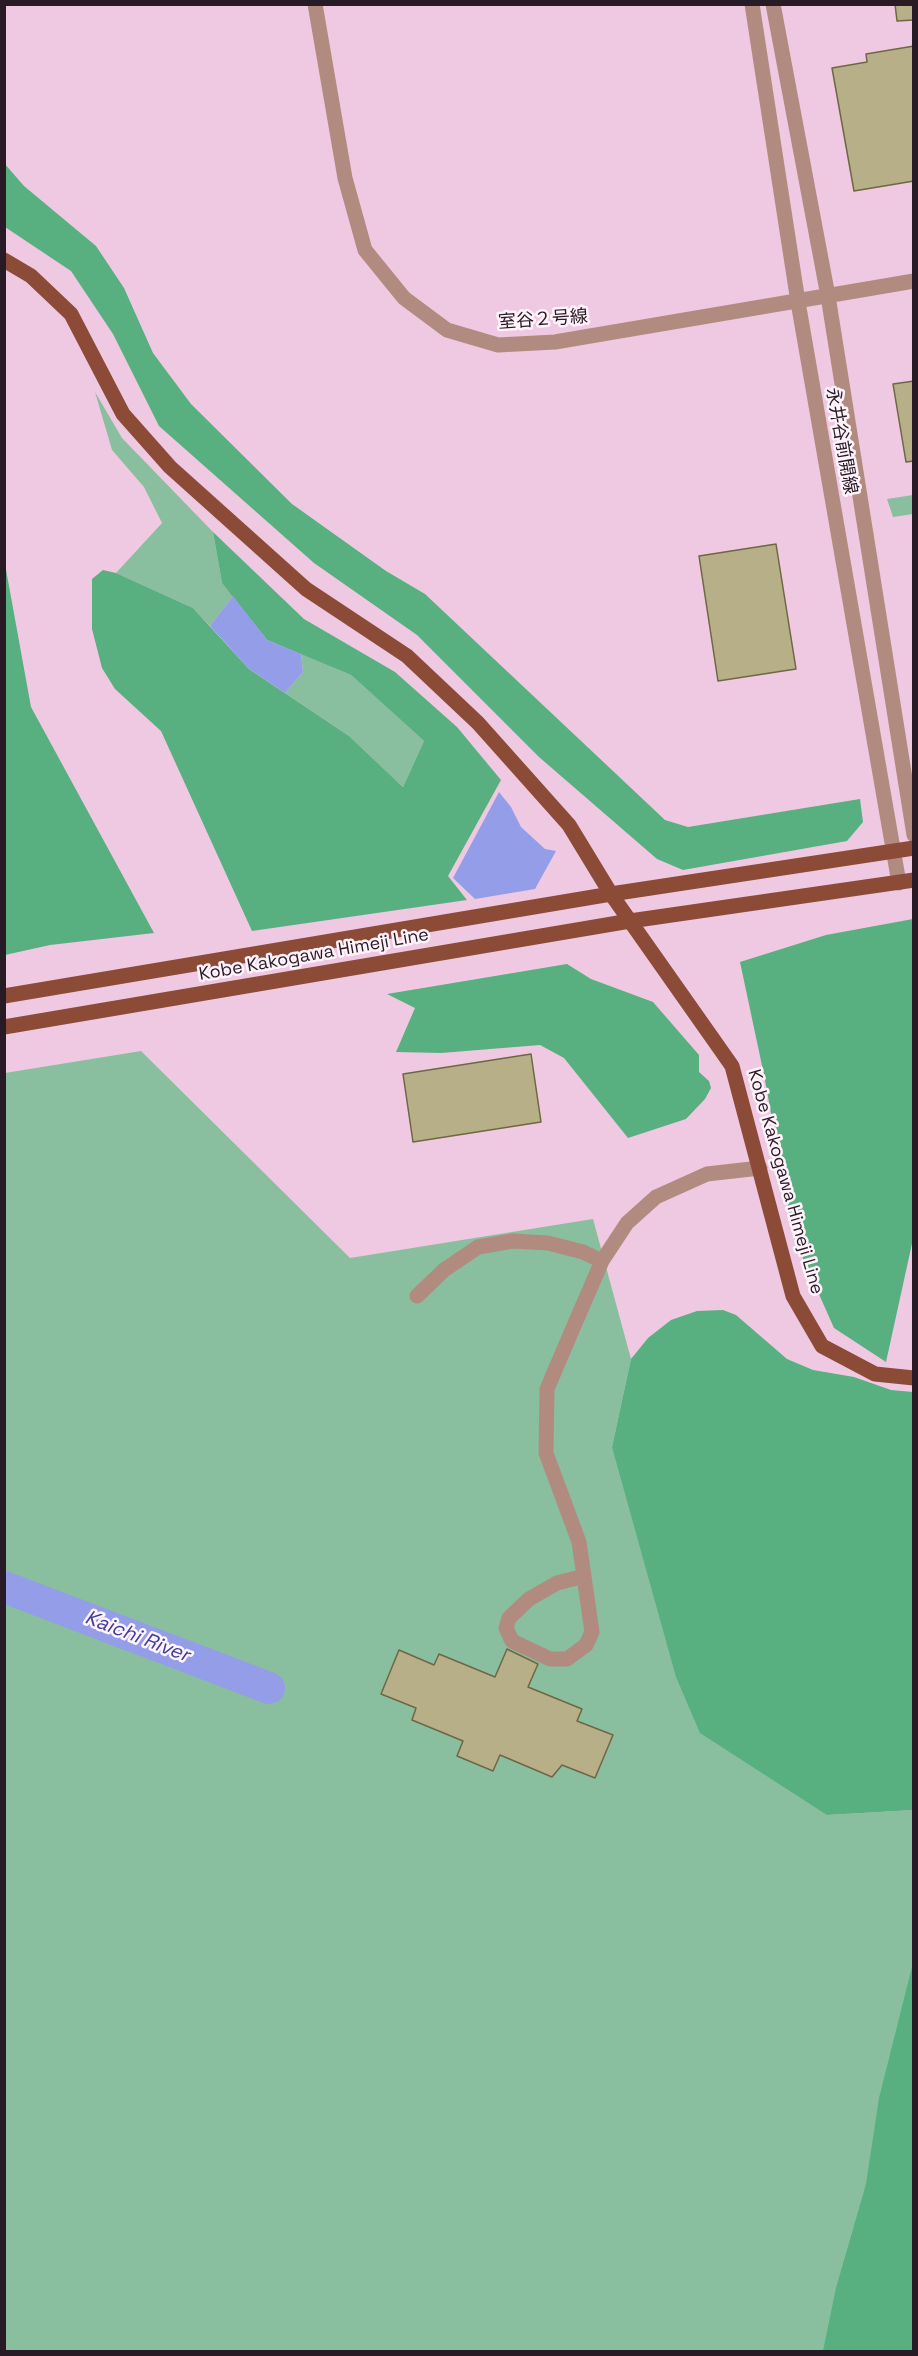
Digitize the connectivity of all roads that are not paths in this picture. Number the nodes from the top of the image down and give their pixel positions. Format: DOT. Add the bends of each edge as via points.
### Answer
graph roads {
  1 [pos="315,4"];
  2 [pos="752,4"];
  3 [pos="773,4"];
  4 [pos="4,261"];
  5 [pos="914,281"];
  6 [pos="828,296"];
  7 [pos="798,302"];
  8 [pos="914,835"];
  9 [pos="914,848"];
  10 [pos="893,851"];
  11 [pos="906,882"];
  12 [pos="611,894"];
  13 [pos="630,921"];
  14 [pos="4,996"];
  15 [pos="4,1027"];
  16 [pos="760,1168"];
  17 [pos="602,1261"];
  18 [pos="417,1296"];
  19 [pos="914,1378"];
  20 [pos="584,1576"];
  1 -- 7 [label="street, 室谷２号線" via="345,178 365,250 404,298 447,330 498,345 555,342"];
  2 -- 7 [label="street, 永井谷前開線"];
  3 -- 6 [label="street, 永井谷前開線"];
  4 -- 12 [label="main road, Kobe Kakogawa Himeji Line" via="31,276 71,314 123,414 170,467 306,589 407,656 478,723 569,825"];
  5 -- 6 [label="street, 室谷２号線"];
  6 -- 7 [label="street, 室谷２号線"];
  6 -- 8 [label="street, 永井谷前開線"];
  7 -- 10 [label="street, 永井谷前開線"];
  9 -- 10 [label="main road, Kobe Kakogawa Himeji Line"];
  10 -- 11 [label="street, 永井谷前開線"];
  10 -- 12 [label="main road, Kobe Kakogawa Himeji Line"];
  11 -- 13 [label="main road, Kobe Kakogawa Himeji Line"];
  12 -- 13 [label="main road, Kobe Kakogawa Himeji Line"];
  12 -- 14 [label="main road, Kobe Kakogawa Himeji Line"];
  13 -- 15 [label="main road, Kobe Kakogawa Himeji Line"];
  13 -- 16 [label="main road, Kobe Kakogawa Himeji Line" via="732,1066"];
  16 -- 17 [label="street" via="707,1174 656,1197 627,1223"];
  16 -- 19 [label="main road, Kobe Kakogawa Himeji Line" via="793,1296 822,1346 875,1374"];
  17 -- 18 [label="street" via="548,1243 513,1241 478,1247 444,1270"];
  17 -- 20 [label="street" via="547,1389 546,1453 579,1542"];
  20 -- 20 [label="street" via="557,1583 530,1599 509,1618 506,1628 512,1641 550,1659 567,1659 586,1645 592,1632"];
}
